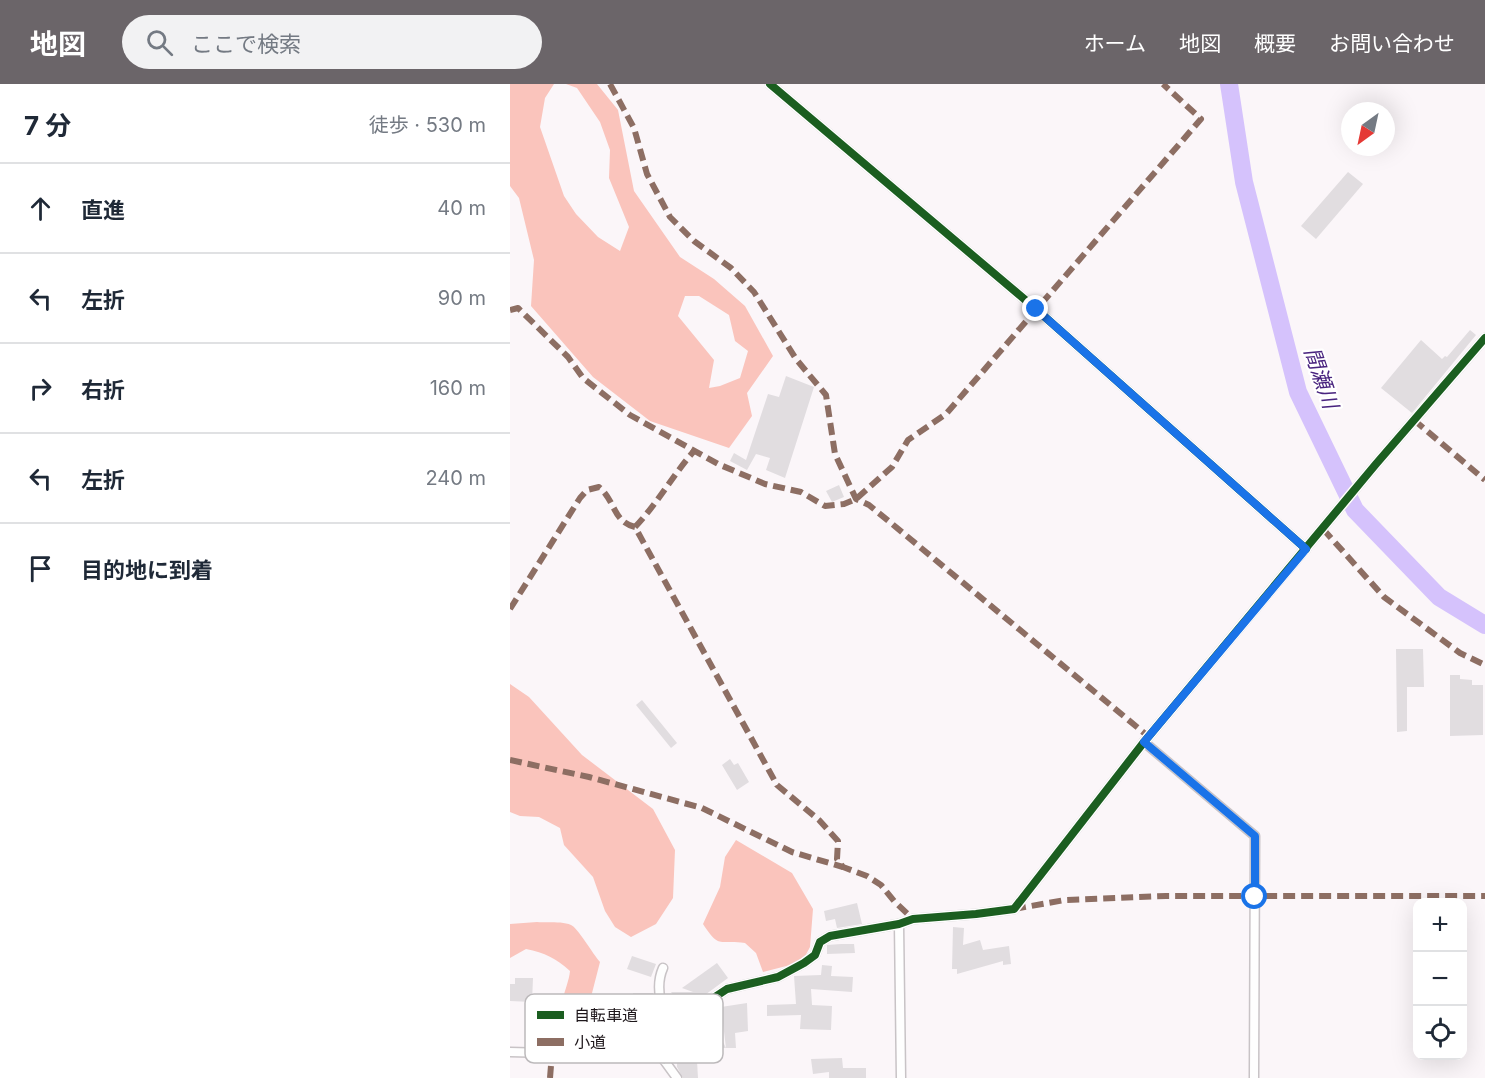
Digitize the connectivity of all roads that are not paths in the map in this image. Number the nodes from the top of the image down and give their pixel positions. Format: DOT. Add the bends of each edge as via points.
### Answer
graph roads {
  1 [pos="770,84"];
  2 [pos="1485,338"];
  3 [pos="1306,549"];
  4 [pos="1144,742"];
  5 [pos="899,924"];
  6 [pos="663,968"];
  7 [pos="660,994"];
  8 [pos="720,994"];
  9 [pos="510,1052"];
  10 [pos="525,1052"];
  11 [pos="667,1063"];
  12 [pos="677,1078"];
  13 [pos="902,1078"];
  14 [pos="1254,1078"];
  1 -- 3 [label="street" via="1036,309"];
  2 -- 3 [label="street"];
  3 -- 4 [label="street"];
  4 -- 5 [label="street" via="1014,909 913,919"];
  4 -- 14 [label="street" via="1255,836"];
  5 -- 8 [label="street" via="830,936 820,942 815,955 804,963 778,976"];
  5 -- 13 [label="street"];
  6 -- 7 [label="street" via="657,980"];
  9 -- 10 [label="street"];
  11 -- 12 [label="street"];
}
